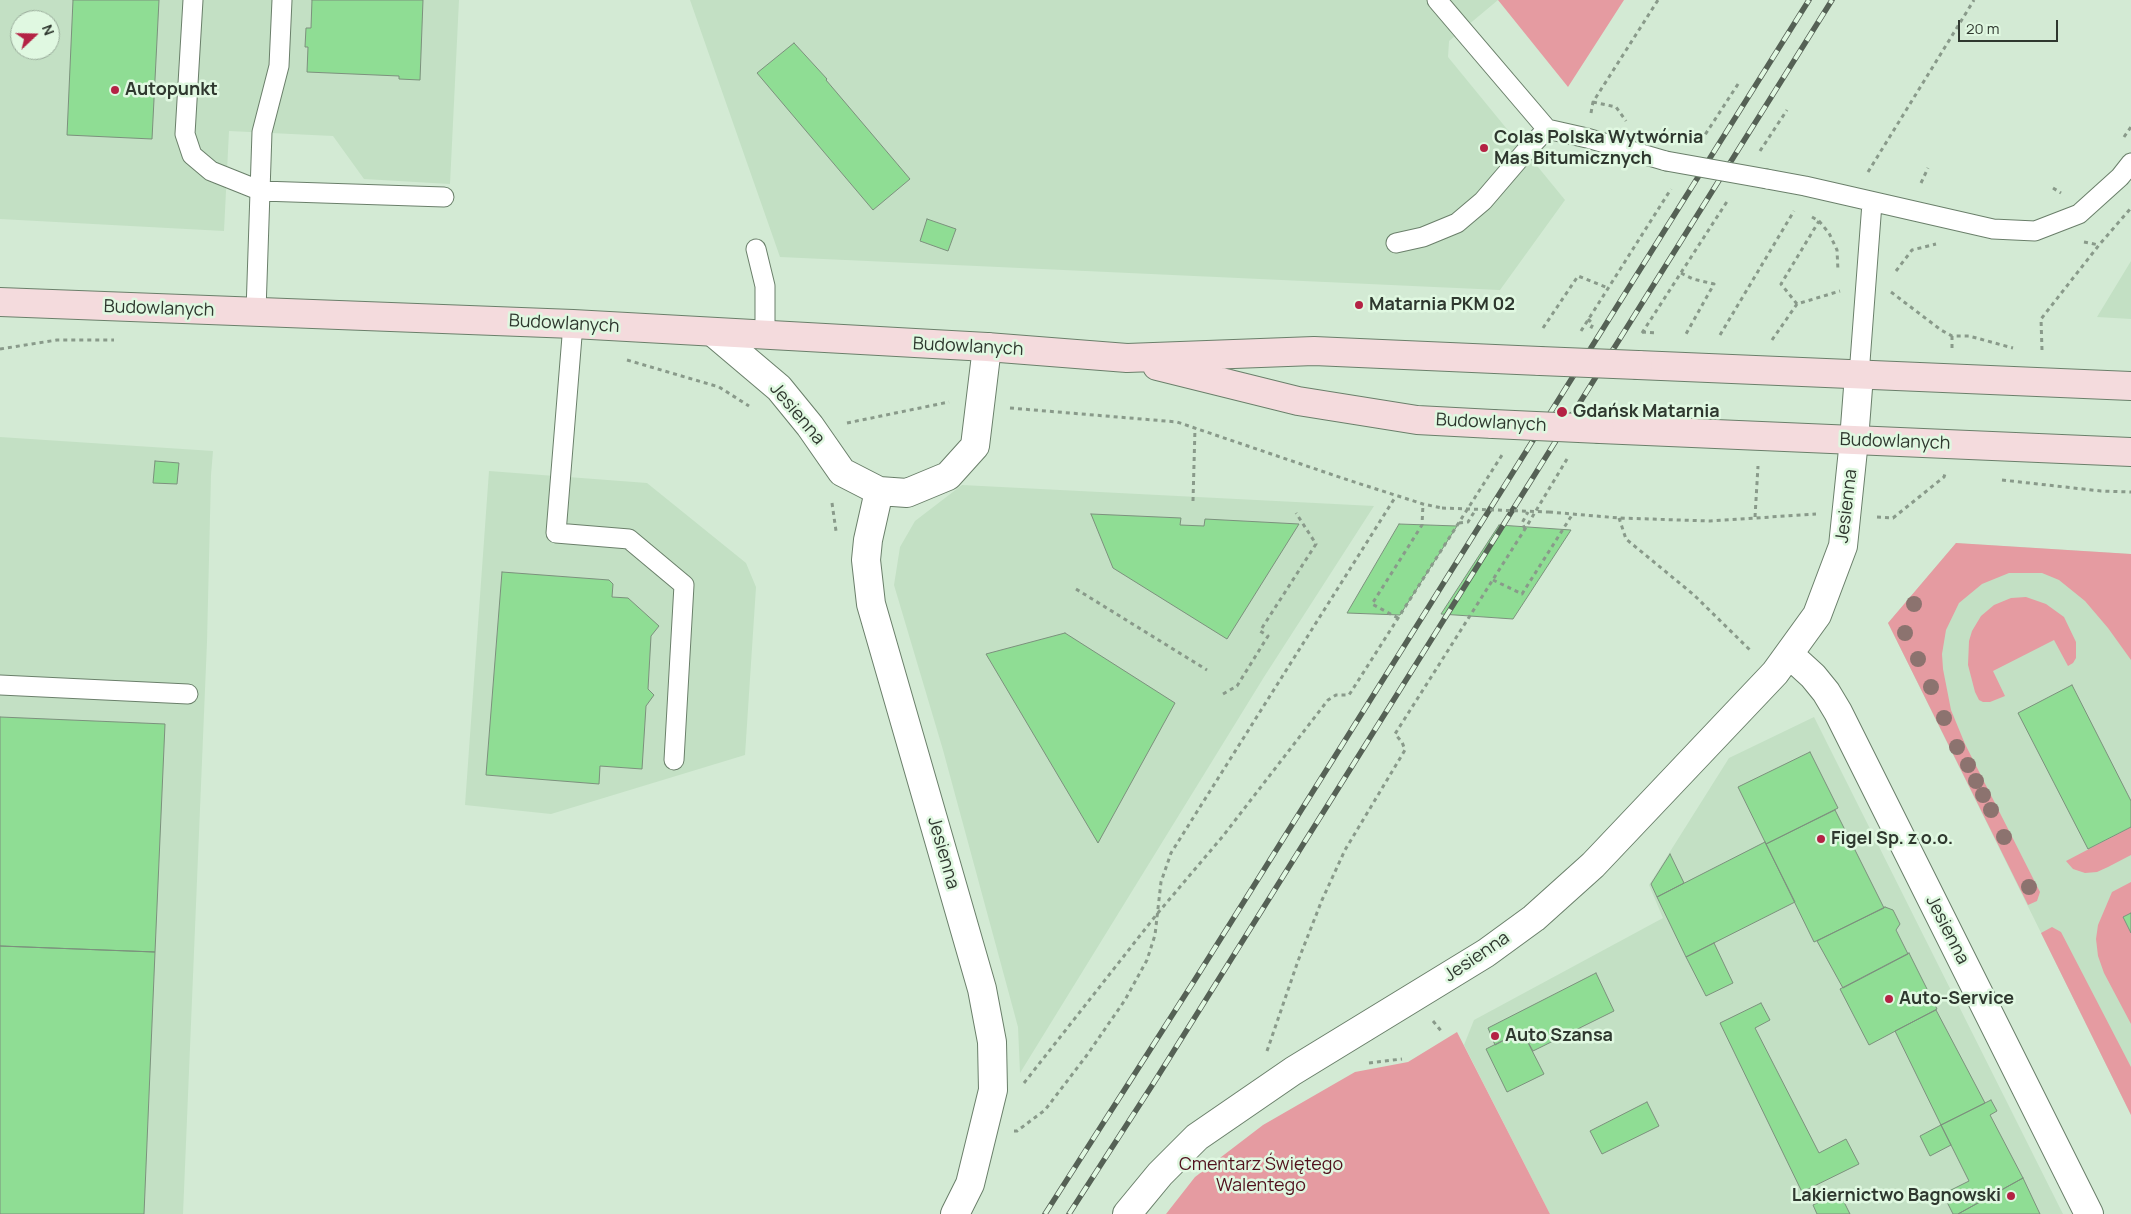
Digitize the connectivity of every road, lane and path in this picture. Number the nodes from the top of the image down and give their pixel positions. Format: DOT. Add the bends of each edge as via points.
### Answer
graph roads {
  1 [pos="193,0"];
  2 [pos="282,0"];
  3 [pos="1437,0"];
  4 [pos="1658,0"];
  5 [pos="1974,0"];
  6 [pos="2131,127"];
  7 [pos="1547,129"];
  8 [pos="1587,138"];
  9 [pos="2119,144"];
  10 [pos="2131,163"];
  11 [pos="1928,168"];
  12 [pos="1859,170"];
  13 [pos="1868,172"];
  14 [pos="1877,174"];
  15 [pos="1912,181"];
  16 [pos="1920,183"];
  17 [pos="1930,186"];
  18 [pos="2053,188"];
  19 [pos="2068,189"];
  20 [pos="261,191"];
  21 [pos="2061,193"];
  22 [pos="444,196"];
  23 [pos="2053,196"];
  24 [pos="1872,202"];
  25 [pos="1796,208"];
  26 [pos="2131,208"];
  27 [pos="1804,212"];
  28 [pos="1819,221"];
  29 [pos="1396,243"];
  30 [pos="756,249"];
  31 [pos="1681,273"];
  32 [pos="1838,275"];
  33 [pos="1838,283"];
  34 [pos="1608,288"];
  35 [pos="1838,291"];
  36 [pos="0,302"];
  37 [pos="1797,304"];
  38 [pos="256,311"];
  39 [pos="1588,319"];
  40 [pos="573,324"];
  41 [pos="1646,326"];
  42 [pos="1543,328"];
  43 [pos="1590,330"];
  44 [pos="714,332"];
  45 [pos="1641,332"];
  46 [pos="1686,334"];
  47 [pos="1720,335"];
  48 [pos="765,336"];
  49 [pos="1952,336"];
  50 [pos="117,340"];
  51 [pos="987,347"];
  52 [pos="2014,348"];
  53 [pos="0,349"];
  54 [pos="2032,351"];
  55 [pos="2042,351"];
  56 [pos="2052,351"];
  57 [pos="1127,358"];
  58 [pos="622,359"];
  59 [pos="1858,375"];
  60 [pos="2131,386"];
  61 [pos="981,405"];
  62 [pos="751,407"];
  63 [pos="810,426"];
  64 [pos="1195,428"];
  65 [pos="1854,440"];
  66 [pos="2131,452"];
  67 [pos="1759,464"];
  68 [pos="1944,477"];
  69 [pos="1954,478"];
  70 [pos="1992,480"];
  71 [pos="879,491"];
  72 [pos="2131,492"];
  73 [pos="1396,496"];
  74 [pos="1193,501"];
  75 [pos="1422,504"];
  76 [pos="1476,509"];
  77 [pos="1528,512"];
  78 [pos="1296,513"];
  79 [pos="1822,514"];
  80 [pos="1572,515"];
  81 [pos="1755,517"];
  82 [pos="1619,518"];
  83 [pos="1458,523"];
  84 [pos="1525,529"];
  85 [pos="1493,580"];
  86 [pos="1076,589"];
  87 [pos="1398,618"];
  88 [pos="1783,664"];
  89 [pos="1207,670"];
  90 [pos="0,685"];
  91 [pos="188,694"];
  92 [pos="1223,694"];
  93 [pos="1336,695"];
  94 [pos="1402,742"];
  95 [pos="674,760"];
  96 [pos="1157,914"];
  97 [pos="1024,1083"];
  98 [pos="1260,1093"];
  99 [pos="984,1134"];
  100 [pos="955,1214"];
  101 [pos="1127,1214"];
  102 [pos="2089,1214"];
  1 -- 20 [label="lane" via="185,134 192,155 211,171"];
  2 -- 20 [label="lane" via="279,66 262,132"];
  3 -- 7 [label="lane"];
  4 -- 8 [label="path" via="1593,102"];
  5 -- 13 [label="path"];
  6 -- 9 [label="path"];
  7 -- 8 [label="lane"];
  7 -- 29 [label="lane" via="1483,201 1457,223 1423,237"];
  8 -- 24 [label="lane, bridge" via="1666,161 1805,186"];
  10 -- 24 [label="lane" via="2079,214 2035,231 1993,229"];
  11 -- 16 [label="path"];
  12 -- 13 [label="path"];
  13 -- 14 [label="path"];
  15 -- 16 [label="path"];
  16 -- 17 [label="path"];
  18 -- 21 [label="path"];
  19 -- 21 [label="path"];
  20 -- 22 [label="lane"];
  20 -- 38 [label="lane"];
  21 -- 23 [label="path"];
  24 -- 59 [label="lane"];
  25 -- 47 [label="path"];
  26 -- 55 [label="path" via="2041,319"];
  27 -- 28 [label="path"];
  28 -- 32 [label="path" via="1837,250"];
  28 -- 37 [label="path" via="1781,284"];
  30 -- 48 [label="lane" via="765,286"];
  31 -- 46 [label="path" via="1714,284"];
  33 -- 35 [label="path"];
  34 -- 42 [label="path" via="1578,276"];
  36 -- 38 [label="main road, Budowlanych"];
  38 -- 40 [label="main road, Budowlanych"];
  39 -- 43 [label="path" via="1592,324"];
  40 -- 44 [label="main road, Budowlanych"];
  40 -- 95 [label="lane" via="556,534 629,539 684,585"];
  41 -- 45 [label="path"];
  44 -- 48 [label="main road, Budowlanych"];
  44 -- 63 [label="street, Jesienna" via="779,388"];
  48 -- 51 [label="main road, Budowlanych"];
  49 -- 52 [label="path" via="1969,336"];
  50 -- 53 [label="path" via="57,340"];
  51 -- 57 [label="main road, Budowlanych"];
  51 -- 61 [label="street, Jesienna"];
  54 -- 55 [label="path"];
  55 -- 56 [label="path"];
  57 -- 59 [label="main road, Budowlanych, bridge" via="1314,351"];
  57 -- 65 [label="main road, Budowlanych, bridge" via="1298,401 1417,420"];
  58 -- 62 [label="path" via="720,388"];
  59 -- 60 [label="main road, Budowlanych"];
  59 -- 65 [label="street, Jesienna"];
  61 -- 63 [label="path" via="949,402 856,423"];
  61 -- 64 [label="path" via="1177,422"];
  61 -- 71 [label="street, Jesienna" via="974,446 948,476 908,493"];
  63 -- 71 [label="street, Jesienna" via="842,472"];
  64 -- 73 [label="path"];
  64 -- 74 [label="path"];
  65 -- 66 [label="main road, Budowlanych"];
  65 -- 88 [label="street, Jesienna" via="1843,546 1817,616"];
  67 -- 81 [label="path"];
  68 -- 69 [label="path"];
  70 -- 72 [label="path"];
  71 -- 99 [label="street, Jesienna" via="866,560 871,604 988,1018 993,1090"];
  73 -- 75 [label="path"];
  73 -- 96 [label="path" via="1171,852 1161,882"];
  75 -- 76 [label="path, bridge"];
  75 -- 87 [label="path" via="1422,525 1372,604"];
  76 -- 77 [label="path, bridge"];
  76 -- 83 [label="path" via="1468,522"];
  77 -- 80 [label="path, bridge"];
  77 -- 84 [label="path" via="1522,523"];
  78 -- 92 [label="path" via="1316,544 1260,630 1268,636 1237,686"];
  79 -- 81 [label="path"];
  80 -- 82 [label="path"];
  80 -- 85 [label="path" via="1522,594"];
  81 -- 82 [label="path" via="1710,521"];
  82 -- 88 [label="path" via="1626,539"];
  86 -- 89 [label="path"];
  88 -- 98 [label="street, Jesienna" via="1593,865 1534,918 1486,953"];
  88 -- 102 [label="street, Jesienna" via="1813,676 1838,712"];
  90 -- 91 [label="lane"];
  93 -- 96 [label="path" via="1328,700 1223,836"];
  94 -- 98 [label="path" via="1405,750 1345,850 1318,908 1264,1060"];
  96 -- 97 [label="path"];
  96 -- 99 [label="path" via="1155,935 1147,960 1125,1000 1045,1110 1017,1131"];
  98 -- 101 [label="street, Jesienna" via="1197,1137"];
  99 -- 100 [label="street, Jesienna" via="970,1184"];
}
